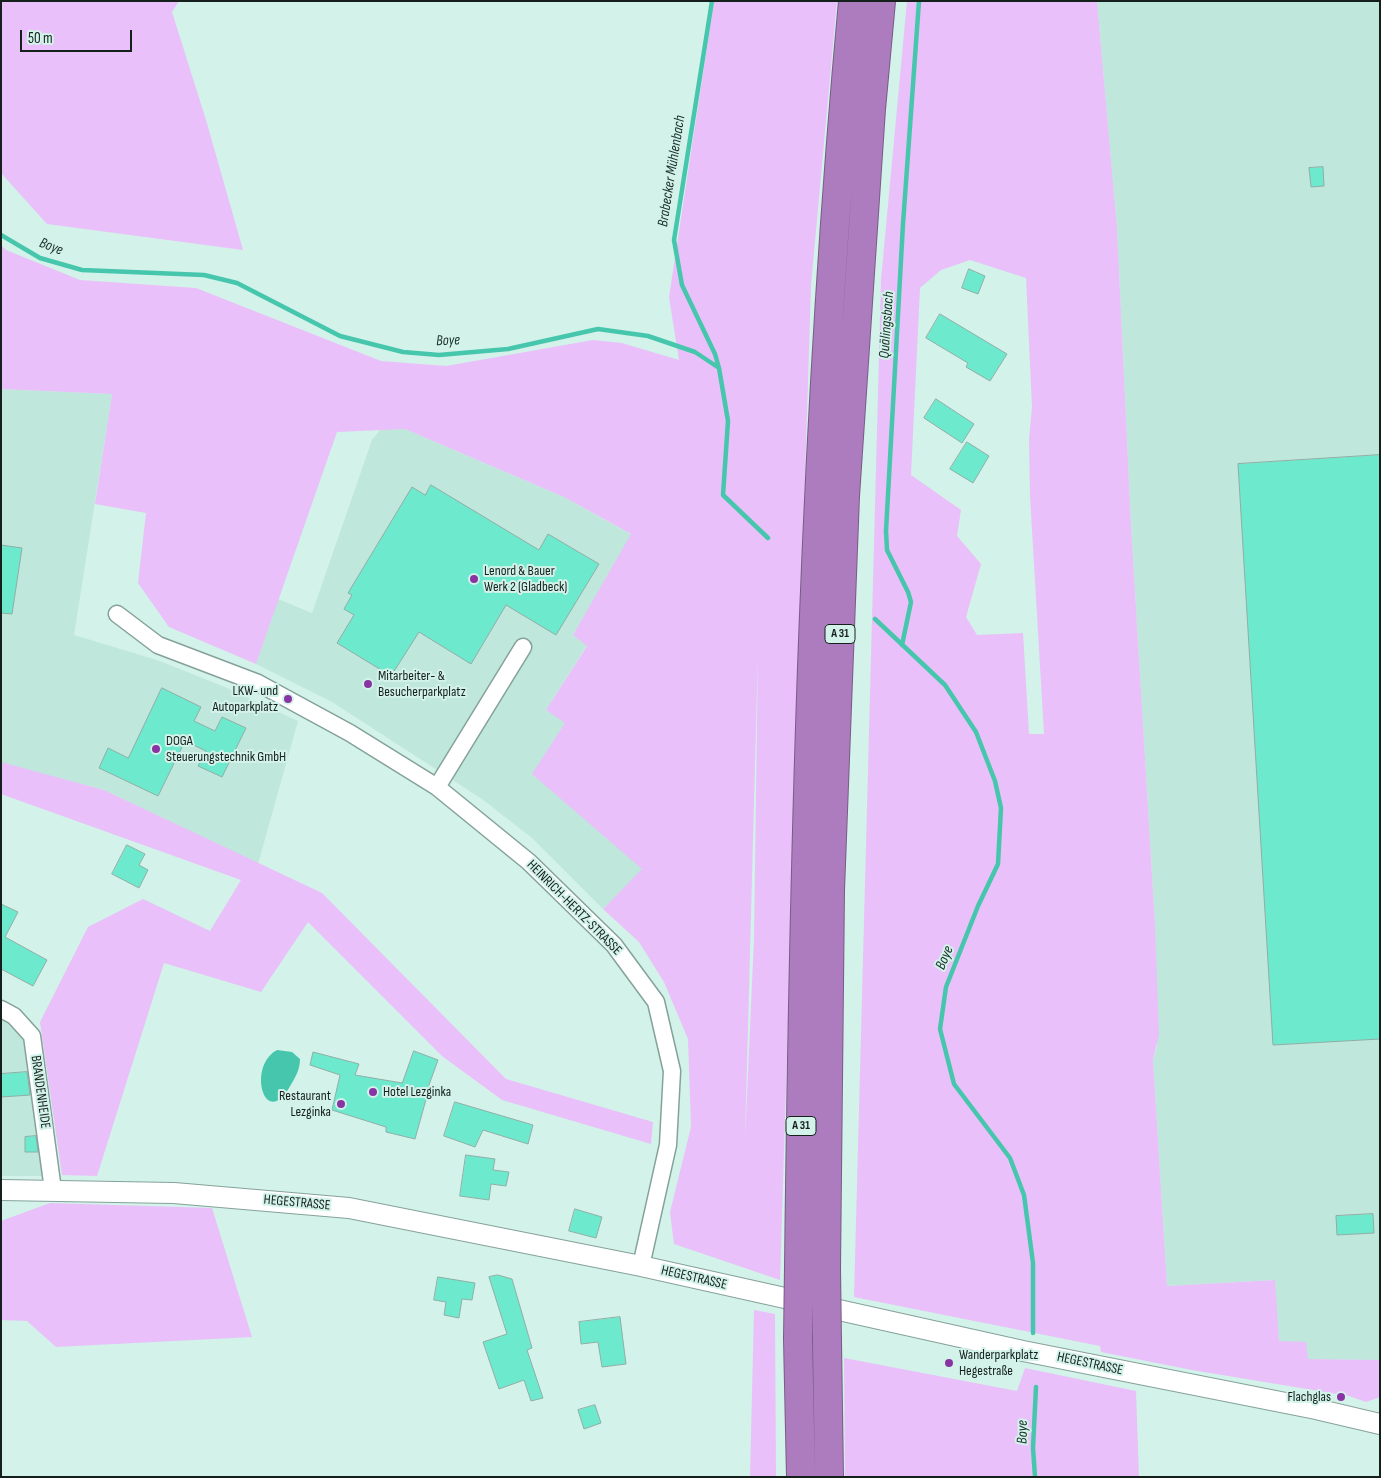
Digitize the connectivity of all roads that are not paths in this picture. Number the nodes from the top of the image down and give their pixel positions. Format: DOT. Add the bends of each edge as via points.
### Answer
graph roads {
  1 [pos="853,1"];
  2 [pos="881,1"];
  3 [pos="117,614"];
  4 [pos="523,647"];
  5 [pos="437,786"];
  6 [pos="1,1009"];
  7 [pos="1,1190"];
  8 [pos="53,1190"];
  9 [pos="641,1266"];
  10 [pos="1380,1424"];
  11 [pos="800,1477"];
  12 [pos="829,1477"];
  1 -- 11 [label="highway, A 31, bridge" via="818,492 804,888 798,1339"];
  2 -- 12 [label="highway, A 31, bridge" via="845,496 830,890 826,1268"];
  3 -- 5 [label="street, HEINRICH-HERTZ-STRASSE" via="158,645 258,683 350,733"];
  4 -- 5 [label="street"];
  5 -- 9 [label="street, HEINRICH-HERTZ-STRASSE" via="529,862 614,945 656,1002 672,1071 668,1144"];
  6 -- 8 [label="street, BRANDENHEIDE" via="14,1016 32,1036"];
  7 -- 8 [label="street, HEGESTRASSE"];
  8 -- 9 [label="street, HEGESTRASSE" via="174,1193 349,1208"];
  9 -- 10 [label="street, HEGESTRASSE" via="1023,1351"];
}
